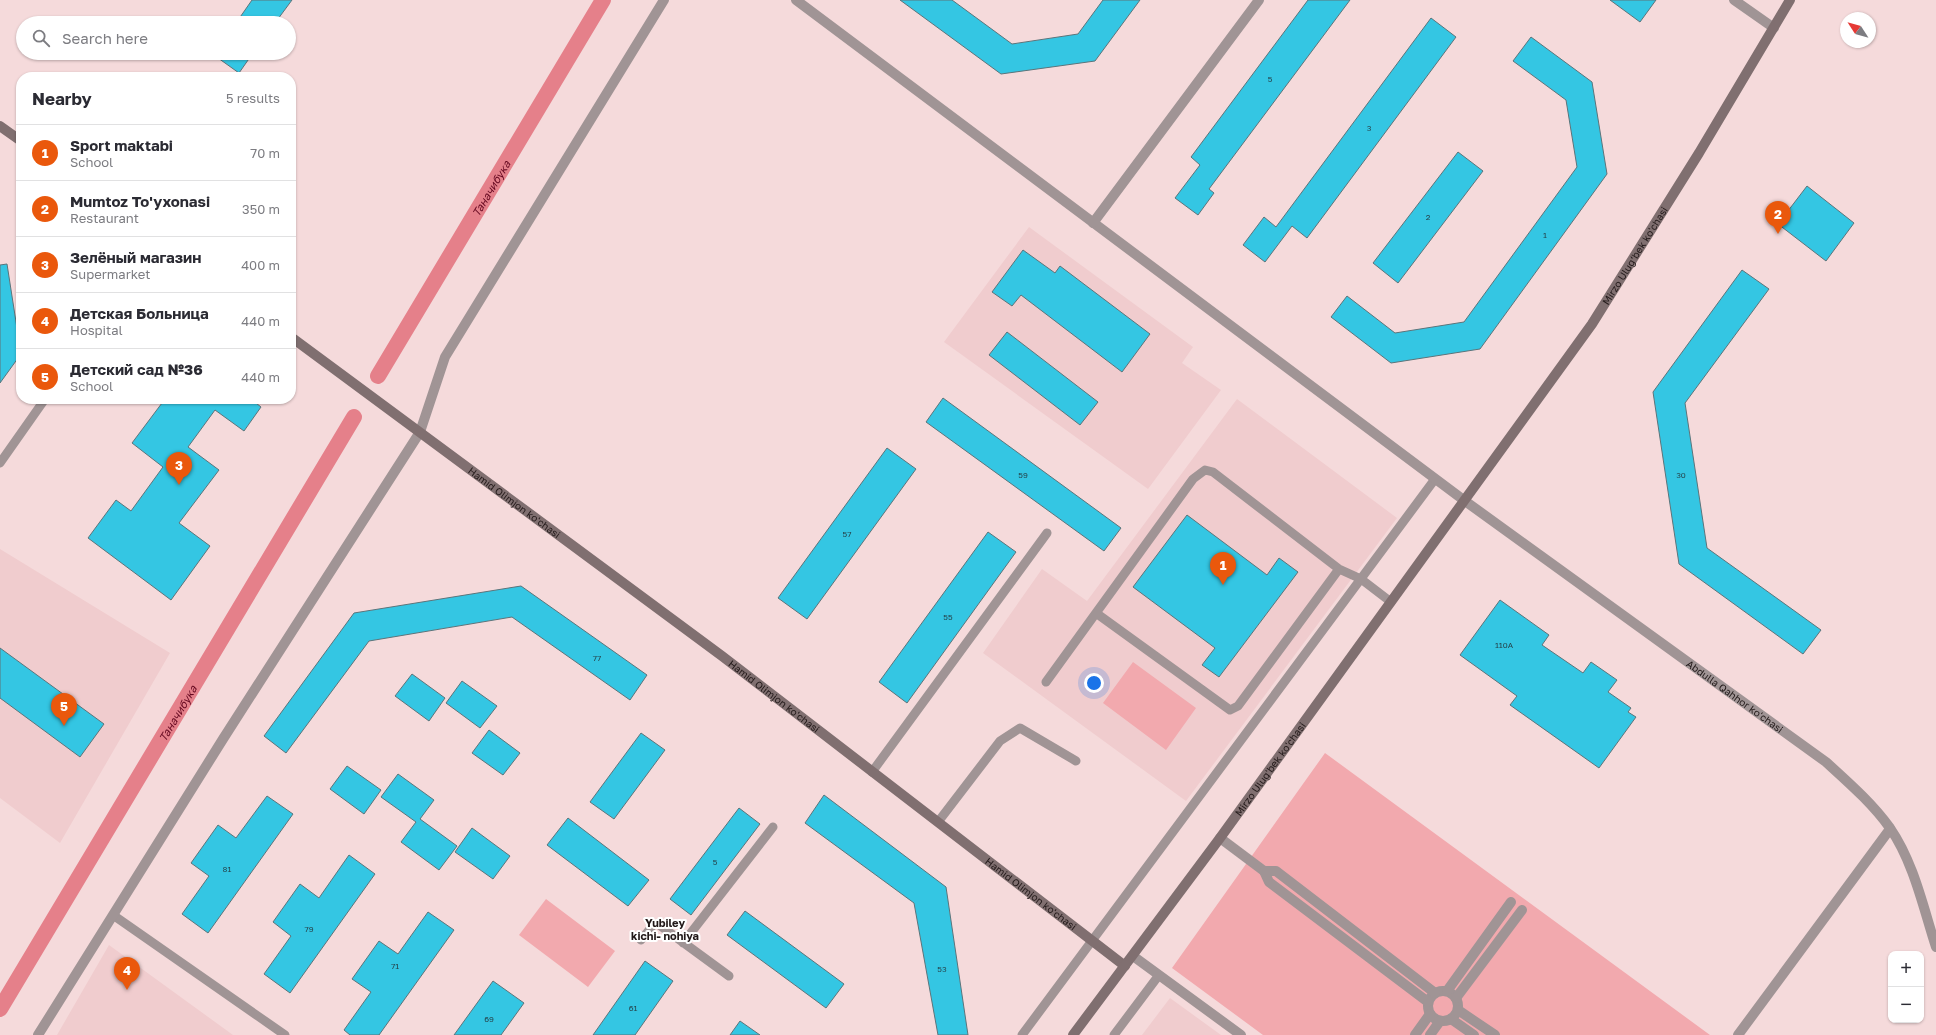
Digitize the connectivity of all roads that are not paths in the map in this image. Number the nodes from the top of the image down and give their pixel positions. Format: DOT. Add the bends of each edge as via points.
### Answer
graph roads {
  1 [pos="664,0"];
  2 [pos="796,0"];
  3 [pos="1259,0"];
  4 [pos="1734,0"];
  5 [pos="1790,0"];
  6 [pos="1774,28"];
  7 [pos="0,126"];
  8 [pos="16,137"];
  9 [pos="1093,223"];
  10 [pos="296,341"];
  11 [pos="41,404"];
  12 [pos="420,432"];
  13 [pos="0,463"];
  14 [pos="1436,479"];
  15 [pos="1465,501"];
  16 [pos="1047,533"];
  17 [pos="1339,569"];
  18 [pos="1361,579"];
  19 [pos="1391,602"];
  20 [pos="1096,613"];
  21 [pos="1046,682"];
  22 [pos="1076,761"];
  23 [pos="872,772"];
  24 [pos="938,822"];
  25 [pos="773,828"];
  26 [pos="1890,829"];
  27 [pos="1220,838"];
  28 [pos="1264,871"];
  29 [pos="1511,902"];
  30 [pos="1522,910"];
  31 [pos="113,915"];
  32 [pos="641,940"];
  33 [pos="1093,941"];
  34 [pos="683,943"];
  35 [pos="1936,947"];
  36 [pos="1132,956"];
  37 [pos="1125,966"];
  38 [pos="1159,975"];
  39 [pos="729,976"];
  40 [pos="1447,991"];
  41 [pos="1435,993"];
  42 [pos="1456,998"];
  43 [pos="1428,1002"];
  44 [pos="1458,1010"];
  45 [pos="1430,1014"];
  46 [pos="1452,1019"];
  47 [pos="1440,1021"];
  48 [pos="38,1035"];
  49 [pos="285,1035"];
  50 [pos="1022,1035"];
  51 [pos="1074,1035"];
  52 [pos="1114,1035"];
  53 [pos="1240,1035"];
  54 [pos="1415,1035"];
  55 [pos="1430,1035"];
  56 [pos="1474,1035"];
  57 [pos="1495,1035"];
  58 [pos="1738,1035"];
  1 -- 12 [label="street" via="445,357"];
  2 -- 9 [label="street, Abdulla Qahhor ko'chasi"];
  3 -- 9 [label="street"];
  4 -- 6 [label="street"];
  5 -- 6 [label="main road, Mirzo Ulug‘bek ko'chasi"];
  6 -- 15 [label="main road, Mirzo Ulug‘bek ko'chasi" via="1592,324"];
  7 -- 8 [label="main road"];
  9 -- 14 [label="street, Abdulla Qahhor ko'chasi"];
  10 -- 12 [label="main road, Hamid Olimjon ko'chasi"];
  11 -- 13 [label="lane"];
  12 -- 23 [label="main road, Hamid Olimjon ko'chasi" via="722,656"];
  12 -- 31 [label="street"];
  14 -- 15 [label="street, Abdulla Qahhor ko'chasi"];
  14 -- 18 [label="lane"];
  15 -- 19 [label="main road, Mirzo Ulug'bek ko'chasi"];
  15 -- 26 [label="street, Abdulla Qahhor ko'chasi" via="1826,762 1862,795"];
  16 -- 23 [label="lane"];
  17 -- 18 [label="lane"];
  17 -- 20 [label="lane" via="1238,706 1230,710"];
  17 -- 20 [label="lane" via="1213,472 1205,470 1193,479"];
  18 -- 19 [label="lane"];
  18 -- 33 [label="lane"];
  19 -- 27 [label="main road, Mirzo Ulug'bek ko'chasi"];
  20 -- 21 [label="lane"];
  22 -- 24 [label="lane" via="1020,728 1000,741"];
  23 -- 24 [label="main road, Hamid Olimjon ko'chasi"];
  24 -- 33 [label="main road, Hamid Olimjon ko'chasi"];
  25 -- 34 [label="lane"];
  26 -- 35 [label="street, Abdulla Qahhor ko'chasi" via="1912,872"];
  26 -- 58 [label="street"];
  27 -- 28 [label="street"];
  27 -- 36 [label="main road, Mirzo Ulug'bek ko'chasi"];
  28 -- 41 [label="street" via="1276,872"];
  28 -- 43 [label="street" via="1269,882"];
  29 -- 40 [label="street"];
  30 -- 42 [label="street"];
  31 -- 48 [label="street"];
  31 -- 49 [label="lane"];
  32 -- 34 [label="lane" via="654,924 658,924"];
  33 -- 37 [label="main road, Hamid Olimjon ko'chasi"];
  33 -- 50 [label="lane"];
  34 -- 39 [label="lane"];
  36 -- 37 [label="main road, Mirzo Ulug'bek ko'chasi"];
  36 -- 38 [label="street"];
  37 -- 51 [label="main road, Mirzo Ulug'bek ko'chasi"];
  38 -- 52 [label="lane"];
  38 -- 53 [label="street"];
  40 -- 41 [label="street"];
  40 -- 42 [label="street"];
  41 -- 43 [label="street"];
  42 -- 44 [label="street"];
  43 -- 45 [label="street"];
  44 -- 46 [label="street"];
  44 -- 57 [label="street"];
  45 -- 47 [label="street"];
  45 -- 54 [label="street"];
  46 -- 47 [label="street"];
  46 -- 56 [label="street"];
  47 -- 55 [label="street"];
}
